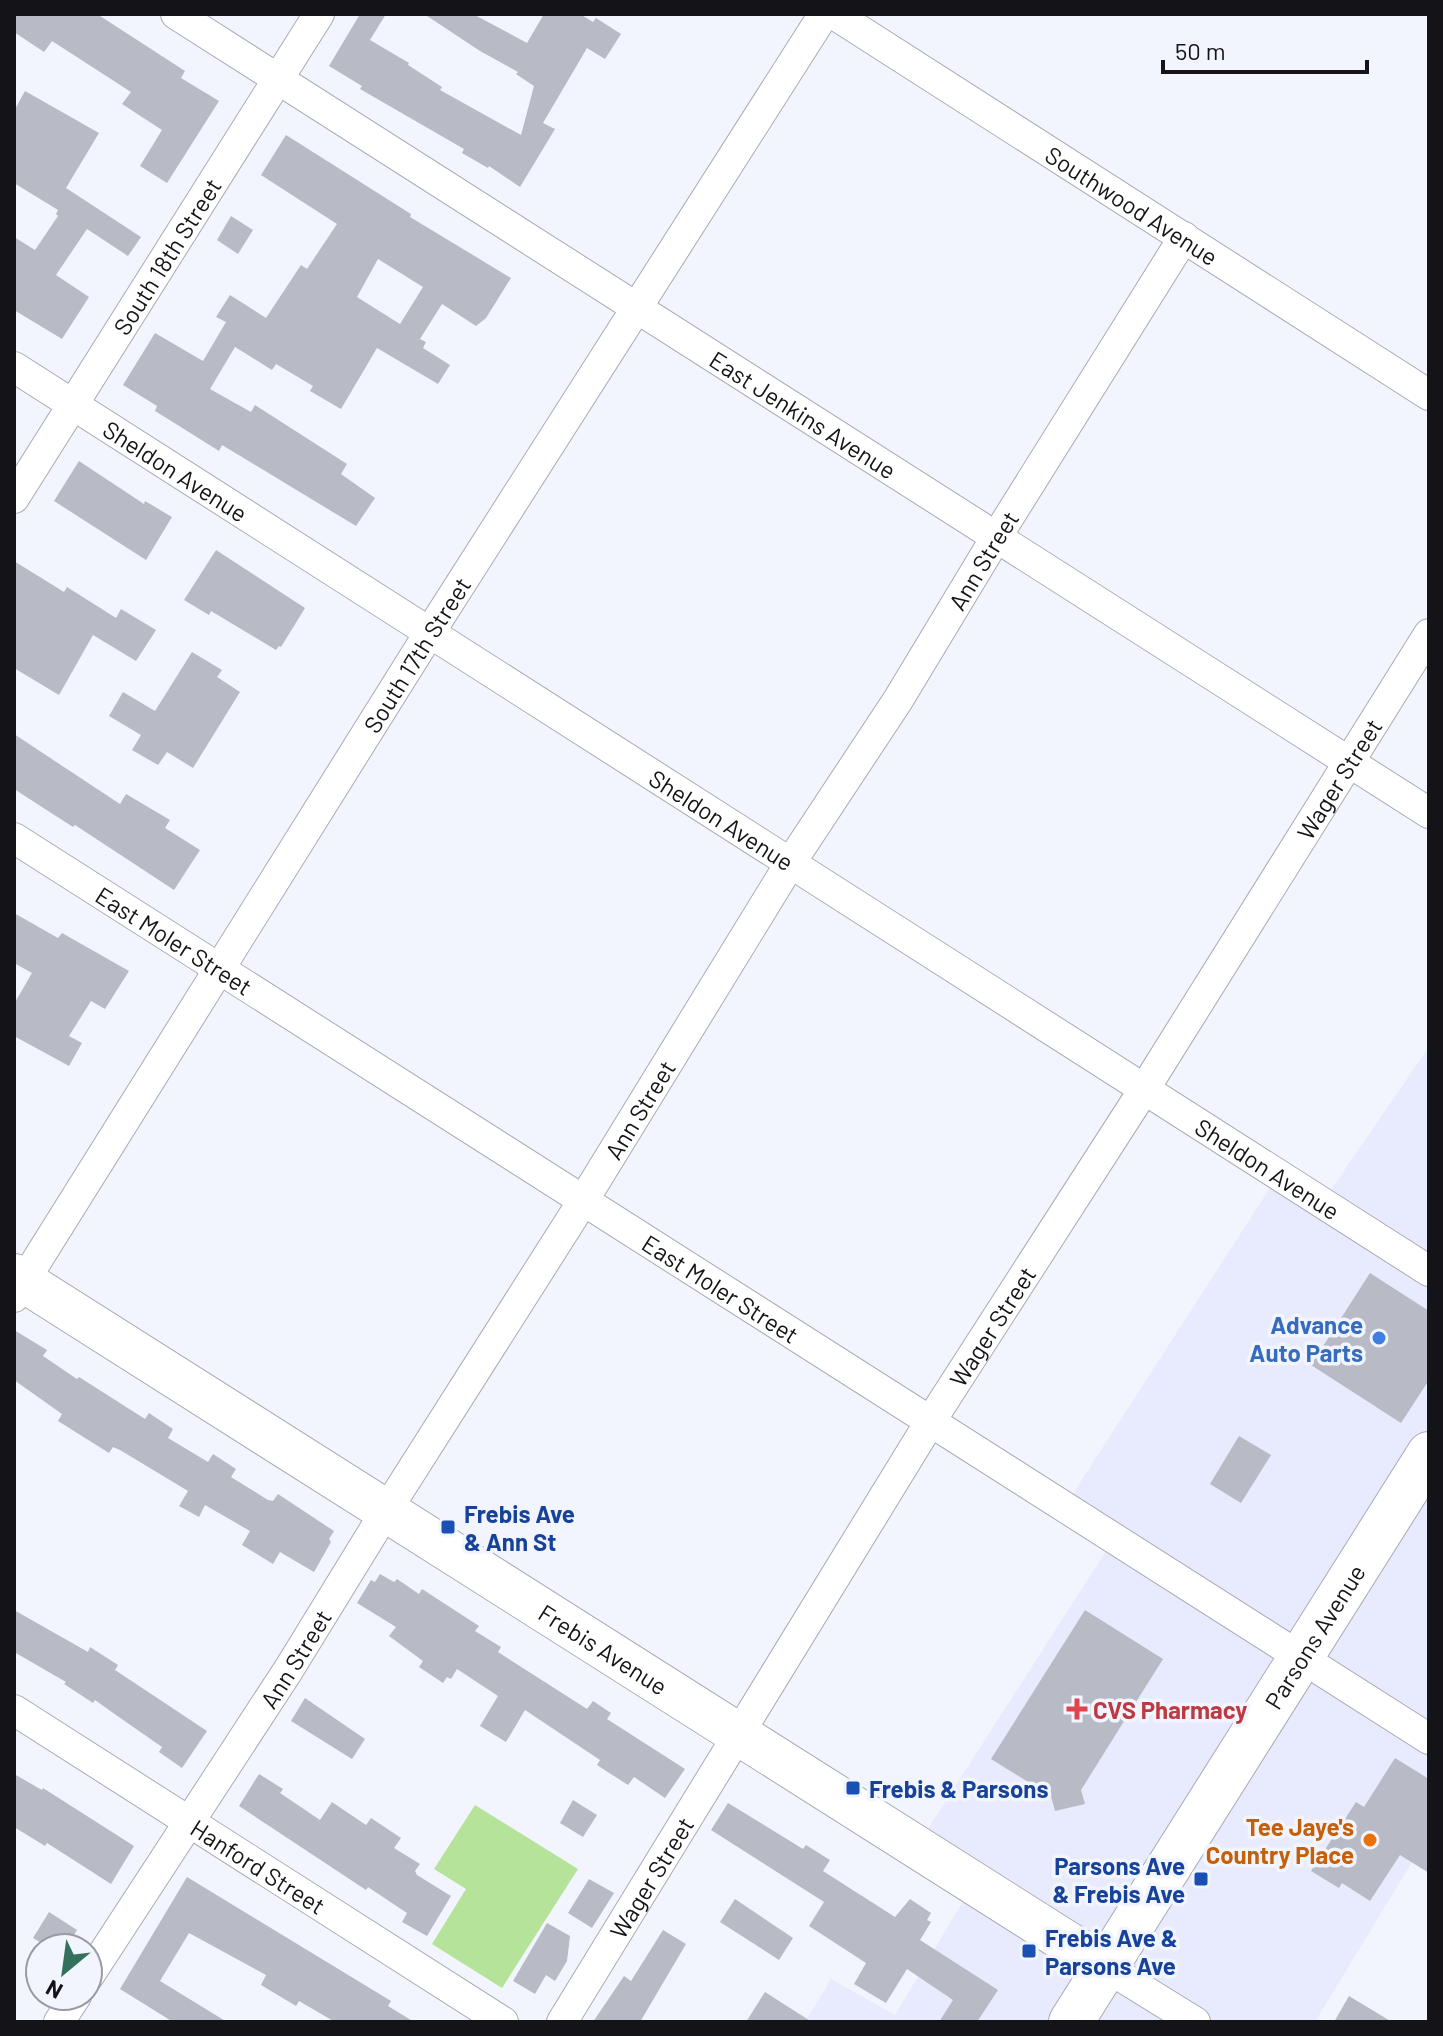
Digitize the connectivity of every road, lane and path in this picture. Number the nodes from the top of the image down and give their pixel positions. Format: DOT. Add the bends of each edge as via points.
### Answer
graph roads {
  1 [pos="176,14"];
  2 [pos="319,14"];
  3 [pos="824,14"];
  4 [pos="834,14"];
  5 [pos="278,79"];
  6 [pos="1184,237"];
  7 [pos="635,308"];
  8 [pos="14,367"];
  9 [pos="1429,395"];
  10 [pos="73,405"];
  11 [pos="14,498"];
  12 [pos="997,536"];
  13 [pos="430,632"];
  14 [pos="1429,634"];
  15 [pos="1348,760"];
  16 [pos="1429,813"];
  17 [pos="14,838"];
  18 [pos="791,862"];
  19 [pos="219,968"];
  20 [pos="1145,1088"];
  21 [pos="583,1201"];
  22 [pos="1429,1271"];
  23 [pos="17,1284"];
  24 [pos="930,1422"];
  25 [pos="1429,1454"];
  26 [pos="386,1511"];
  27 [pos="1301,1659"];
  28 [pos="14,1710"];
  29 [pos="739,1735"];
  30 [pos="1429,1739"];
  31 [pos="190,1822"];
  32 [pos="104,1953"];
  33 [pos="1106,1967"];
  34 [pos="503,2022"];
  35 [pos="562,2022"];
  36 [pos="1071,2022"];
  37 [pos="1195,2022"];
  1 -- 5 [label="street, East Jenkins Avenue"];
  2 -- 5 [label="street, South 18th Street"];
  3 -- 7 [label="street, South 17th Street"];
  4 -- 6 [label="street, Southwood Avenue"];
  5 -- 7 [label="street, East Jenkins Avenue"];
  5 -- 10 [label="street, South 18th Street"];
  6 -- 9 [label="street, Southwood Avenue"];
  6 -- 12 [label="street, Ann Street"];
  7 -- 12 [label="street, East Jenkins Avenue"];
  7 -- 13 [label="street, South 17th Street"];
  8 -- 10 [label="street, Sheldon Avenue"];
  10 -- 11 [label="street, South 18th Street"];
  10 -- 13 [label="street, Sheldon Avenue"];
  12 -- 15 [label="street, East Jenkins Avenue"];
  12 -- 18 [label="street, Ann Street"];
  13 -- 18 [label="street, Sheldon Avenue"];
  13 -- 19 [label="street, South 17th Street"];
  14 -- 15 [label="street, Wager Street"];
  15 -- 16 [label="street, East Jenkins Avenue"];
  15 -- 20 [label="street, Wager Street"];
  17 -- 19 [label="street, East Moler Street"];
  18 -- 20 [label="street, Sheldon Avenue"];
  18 -- 21 [label="street, Ann Street"];
  19 -- 21 [label="street, East Moler Street"];
  19 -- 23 [label="street, South 17th Street"];
  20 -- 22 [label="street, Sheldon Avenue"];
  20 -- 24 [label="street, Wager Street"];
  21 -- 24 [label="street, East Moler Street"];
  21 -- 26 [label="street, Ann Street"];
  23 -- 26 [label="main road, Frebis Avenue"];
  24 -- 27 [label="street, East Moler Street"];
  24 -- 29 [label="street, Wager Street"];
  25 -- 27 [label="main road, Parsons Avenue"];
  26 -- 29 [label="main road, Frebis Avenue"];
  26 -- 31 [label="street, Ann Street"];
  27 -- 30 [label="street, East Moler Street"];
  27 -- 33 [label="main road, Parsons Avenue"];
  28 -- 31 [label="street, Hanford Street"];
  29 -- 33 [label="main road, Frebis Avenue"];
  29 -- 35 [label="street, Wager Street"];
  31 -- 32 [label="street, Ann Street"];
  31 -- 34 [label="street, Hanford Street"];
  33 -- 36 [label="main road, Parsons Avenue"];
  33 -- 37 [label="street, Frebis Avenue"];
}
